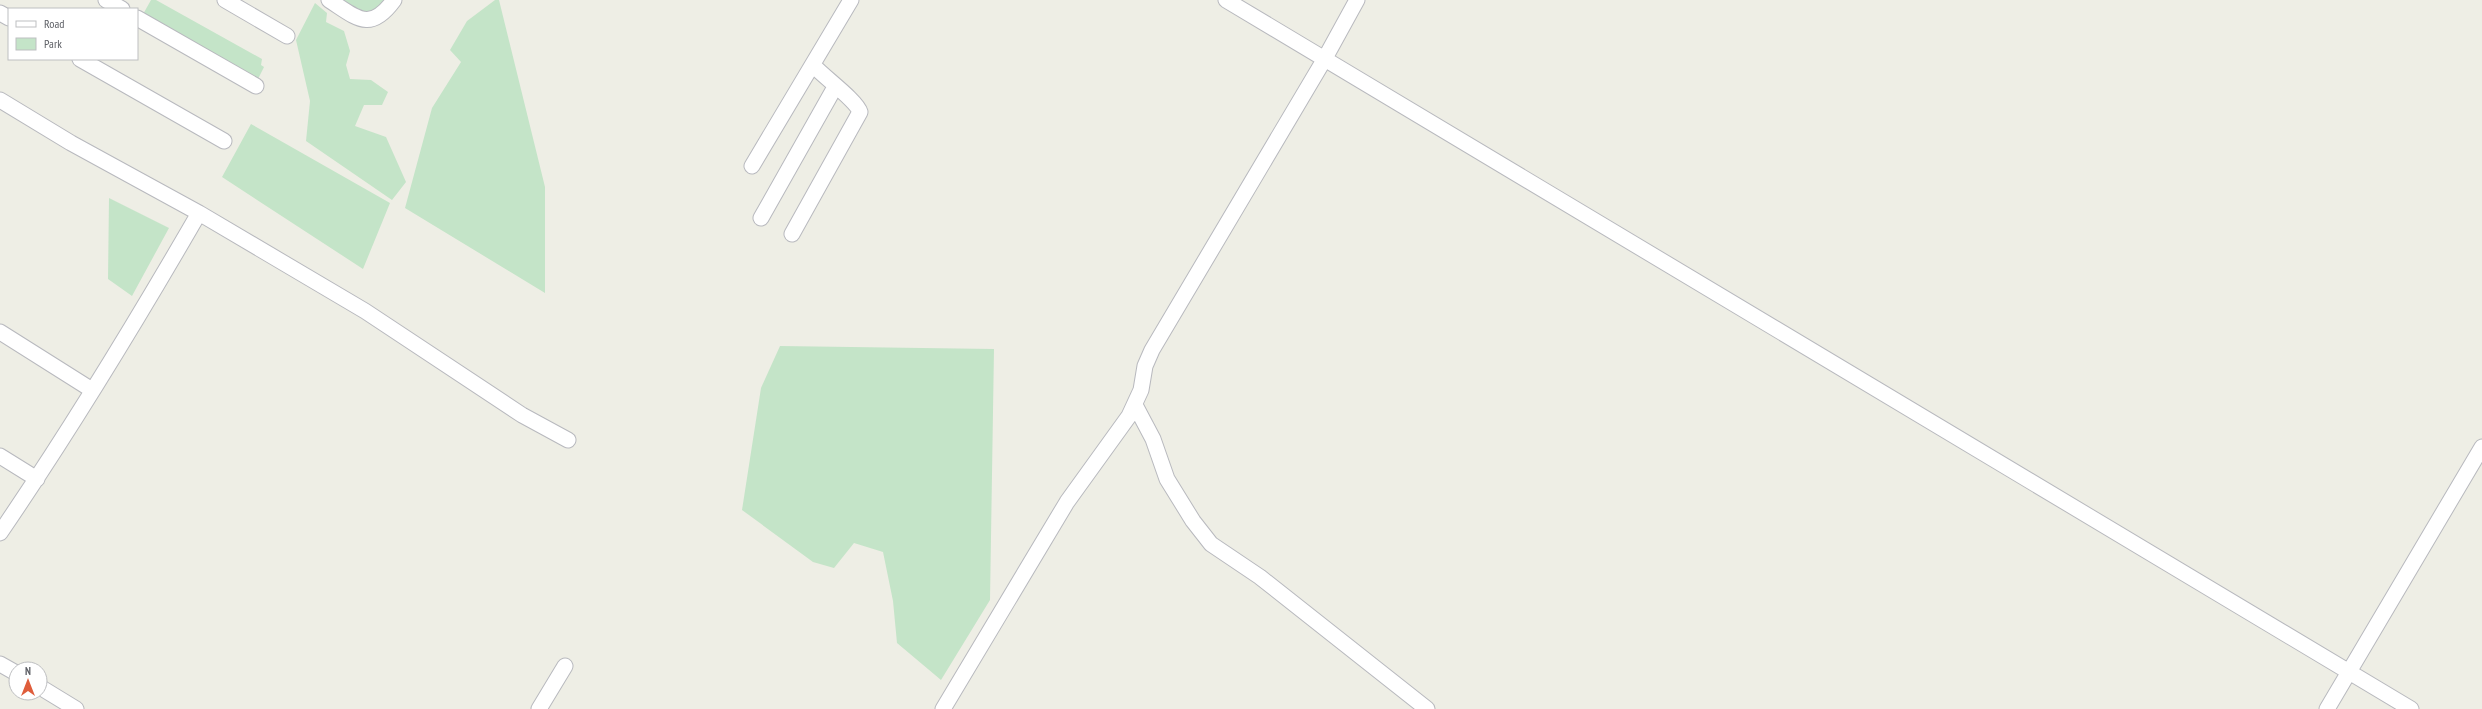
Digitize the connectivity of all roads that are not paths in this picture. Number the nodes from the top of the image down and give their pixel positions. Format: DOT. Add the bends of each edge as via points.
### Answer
graph roads {
  1 [pos="106,0"];
  2 [pos="225,0"];
  3 [pos="329,0"];
  4 [pos="394,0"];
  5 [pos="851,0"];
  6 [pos="1226,0"];
  7 [pos="1357,0"];
  8 [pos="120,8"];
  9 [pos="138,19"];
  10 [pos="287,36"];
  11 [pos="82,60"];
  12 [pos="1324,60"];
  13 [pos="814,66"];
  14 [pos="256,86"];
  15 [pos="835,87"];
  16 [pos="0,100"];
  17 [pos="224,141"];
  18 [pos="752,166"];
  19 [pos="200,213"];
  20 [pos="761,218"];
  21 [pos="792,234"];
  22 [pos="0,332"];
  23 [pos="92,390"];
  24 [pos="1135,405"];
  25 [pos="568,440"];
  26 [pos="2482,447"];
  27 [pos="0,456"];
  28 [pos="37,479"];
  29 [pos="0,533"];
  30 [pos="565,666"];
  31 [pos="2350,672"];
  32 [pos="48,693"];
  33 [pos="76,709"];
  34 [pos="539,709"];
  35 [pos="943,709"];
  36 [pos="1427,709"];
  37 [pos="2327,709"];
  38 [pos="2411,709"];
  1 -- 8 [label="street"];
  2 -- 10 [label="street"];
  3 -- 4 [label="street" via="350,14 372,20 380,17"];
  5 -- 13 [label="street" via="829,33"];
  6 -- 12 [label="street"];
  7 -- 12 [label="street"];
  9 -- 14 [label="street"];
  11 -- 17 [label="street"];
  12 -- 24 [label="street" via="1152,350"];
  12 -- 31 [label="street"];
  13 -- 15 [label="street"];
  13 -- 18 [label="street"];
  15 -- 20 [label="street"];
  15 -- 21 [label="street" via="854,101 860,112"];
  16 -- 19 [label="street" via="71,143"];
  19 -- 23 [label="street" via="142,312"];
  19 -- 25 [label="street" via="366,311 522,415"];
  22 -- 23 [label="street"];
  23 -- 28 [label="street"];
  24 -- 35 [label="street" via="1067,502"];
  24 -- 36 [label="street" via="1153,438 1167,479 1211,544 1260,577"];
  26 -- 31 [label="street"];
  27 -- 28 [label="street"];
  28 -- 29 [label="street"];
  30 -- 34 [label="street"];
  31 -- 37 [label="street"];
  31 -- 38 [label="street"];
  32 -- 33 [label="street"];
}
